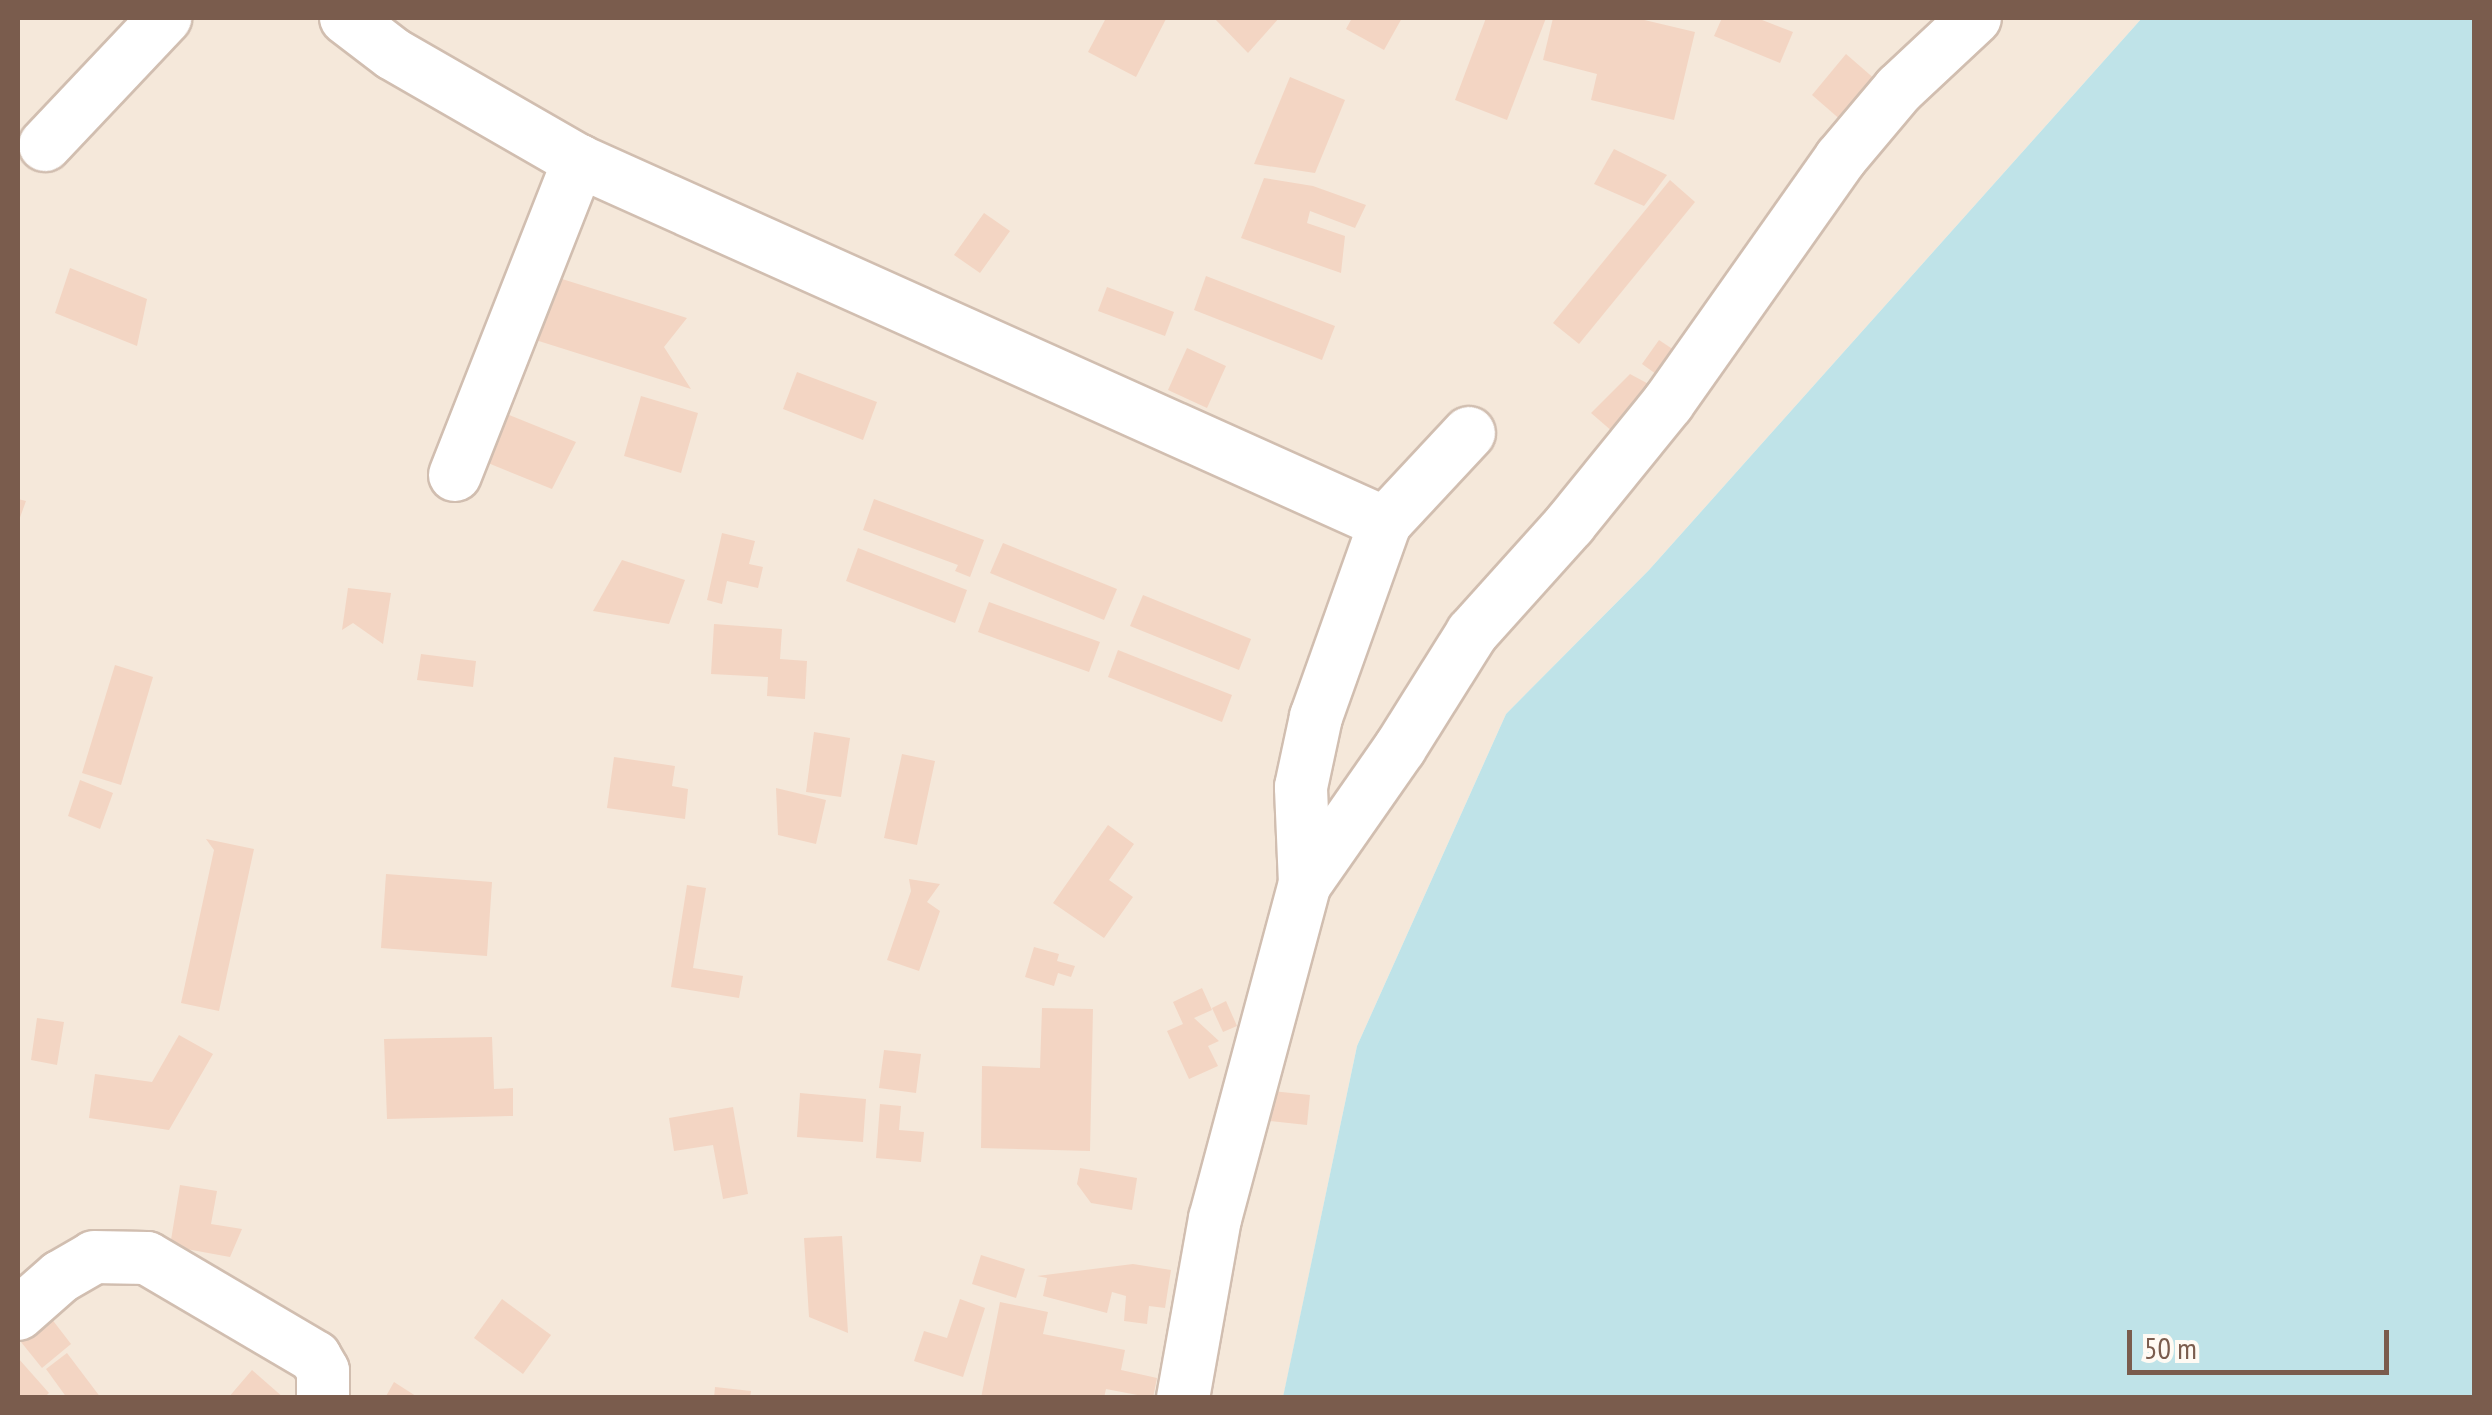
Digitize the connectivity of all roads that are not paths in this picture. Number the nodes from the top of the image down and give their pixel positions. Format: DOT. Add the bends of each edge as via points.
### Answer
graph roads {
  1 [pos="165,18"];
  2 [pos="346,18"];
  3 [pos="1975,18"];
  4 [pos="45,144"];
  5 [pos="579,161"];
  6 [pos="1469,433"];
  7 [pos="455,476"];
  8 [pos="1385,524"];
  9 [pos="1304,884"];
  10 [pos="18,1314"];
  11 [pos="324,1398"];
  12 [pos="1182,1398"];
  1 -- 4 [label="street"];
  2 -- 5 [label="street" via="393,54"];
  3 -- 9 [label="street" via="1899,89 1840,159 1668,403 1472,633"];
  5 -- 7 [label="street"];
  5 -- 8 [label="street"];
  6 -- 8 [label="street"];
  8 -- 9 [label="street" via="1312,734 1301,787"];
  9 -- 12 [label="street" via="1216,1218"];
  10 -- 11 [label="street" via="94,1257 146,1258 314,1357 323,1372"];
}
